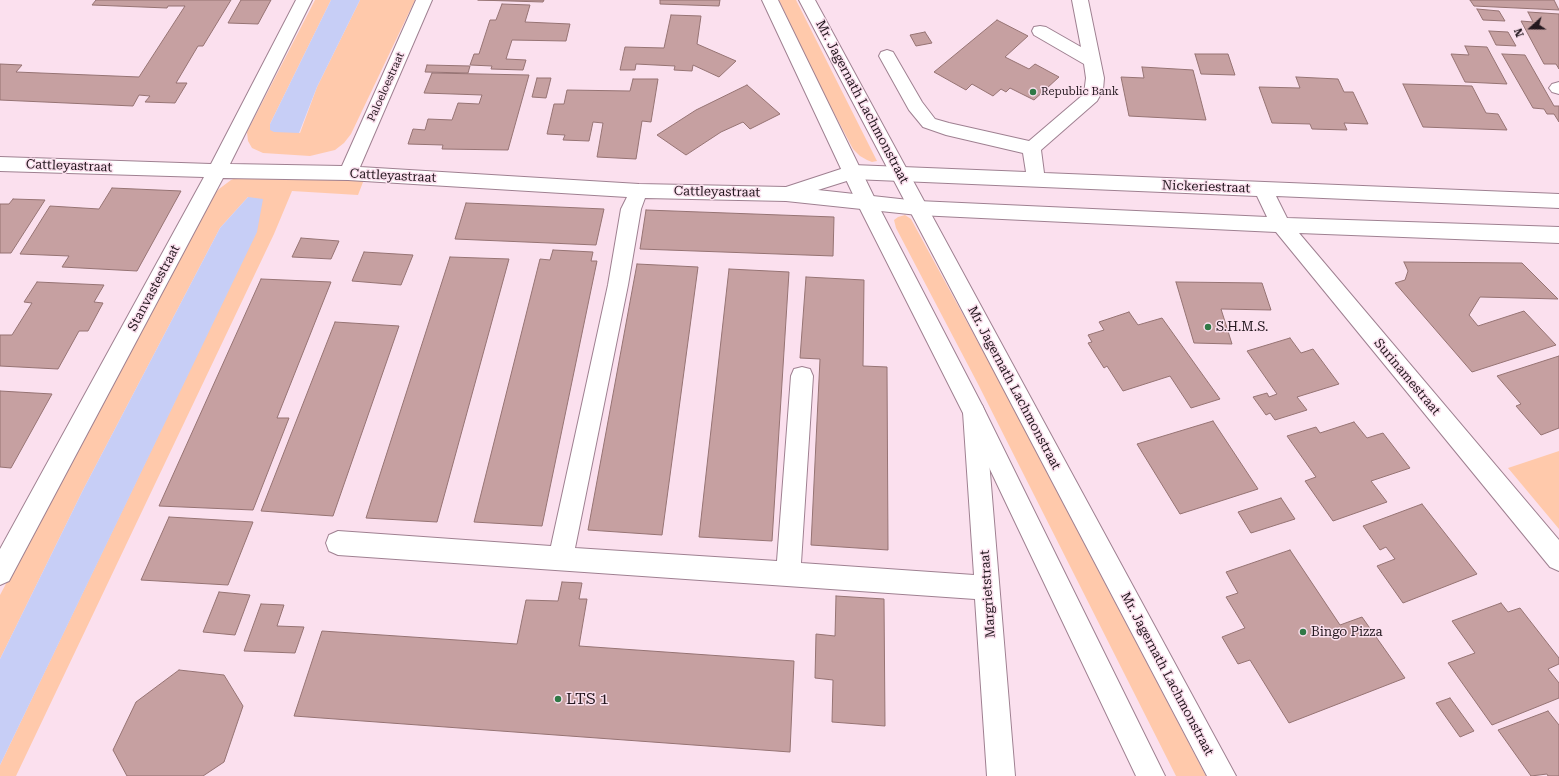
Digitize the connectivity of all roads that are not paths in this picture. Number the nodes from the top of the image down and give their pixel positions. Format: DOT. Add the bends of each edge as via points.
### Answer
graph roads {
  1 [pos="304,0"];
  2 [pos="424,0"];
  3 [pos="770,0"];
  4 [pos="807,0"];
  5 [pos="1080,0"];
  6 [pos="1040,31"];
  7 [pos="887,56"];
  8 [pos="1092,61"];
  9 [pos="1032,148"];
  10 [pos="0,164"];
  11 [pos="217,171"];
  12 [pos="853,172"];
  13 [pos="348,173"];
  14 [pos="901,175"];
  15 [pos="1036,180"];
  16 [pos="1263,189"];
  17 [pos="639,191"];
  18 [pos="786,194"];
  19 [pos="1559,201"];
  20 [pos="867,203"];
  21 [pos="918,208"];
  22 [pos="1280,225"];
  23 [pos="1559,235"];
  24 [pos="802,376"];
  25 [pos="974,412"];
  26 [pos="338,543"];
  27 [pos="560,559"];
  28 [pos="1559,559"];
  29 [pos="0,573"];
  30 [pos="788,574"];
  31 [pos="987,588"];
  32 [pos="1001,776"];
  33 [pos="1151,776"];
  34 [pos="1222,776"];
  1 -- 11 [label="street, Stanvastestraat"];
  2 -- 13 [label="street, Paloeloestraat"];
  3 -- 12 [label="street"];
  4 -- 14 [label="street, Mr. Jagernath Lachmonstraat"];
  5 -- 8 [label="street"];
  6 -- 8 [label="street"];
  7 -- 9 [label="street" via="915,106 929,123"];
  8 -- 9 [label="street" via="1095,78 1091,97"];
  9 -- 15 [label="street"];
  10 -- 11 [label="street, Cattleyastraat"];
  11 -- 13 [label="street, Cattleyastraat"];
  11 -- 29 [label="street, Stanvastestraat"];
  12 -- 14 [label="street, Nickeriestraat"];
  12 -- 18 [label="street, Cattleyastraat"];
  12 -- 20 [label="street"];
  13 -- 17 [label="street, Cattleyastraat"];
  14 -- 15 [label="street, Nickeriestraat"];
  14 -- 21 [label="street, Mr. Jagernath Lachmonstraat"];
  15 -- 16 [label="street, Nickeriestraat"];
  16 -- 19 [label="street, Nickeriestraat"];
  16 -- 22 [label="street, Surinamestraat"];
  17 -- 18 [label="street, Cattleyastraat"];
  17 -- 27 [label="street" via="630,209 618,285"];
  18 -- 20 [label="street, Cattleyastraat"];
  20 -- 21 [label="street, Cattleyastraat"];
  20 -- 25 [label="street"];
  21 -- 22 [label="street"];
  21 -- 34 [label="street, Mr. Jagernath Lachmonstraat"];
  22 -- 23 [label="street"];
  22 -- 28 [label="street, Surinamestraat"];
  24 -- 30 [label="street"];
  25 -- 31 [label="street, Margrietstraat"];
  25 -- 33 [label="street"];
  26 -- 27 [label="street"];
  27 -- 30 [label="street"];
  30 -- 31 [label="street"];
  31 -- 32 [label="street, Margrietstraat"];
}
